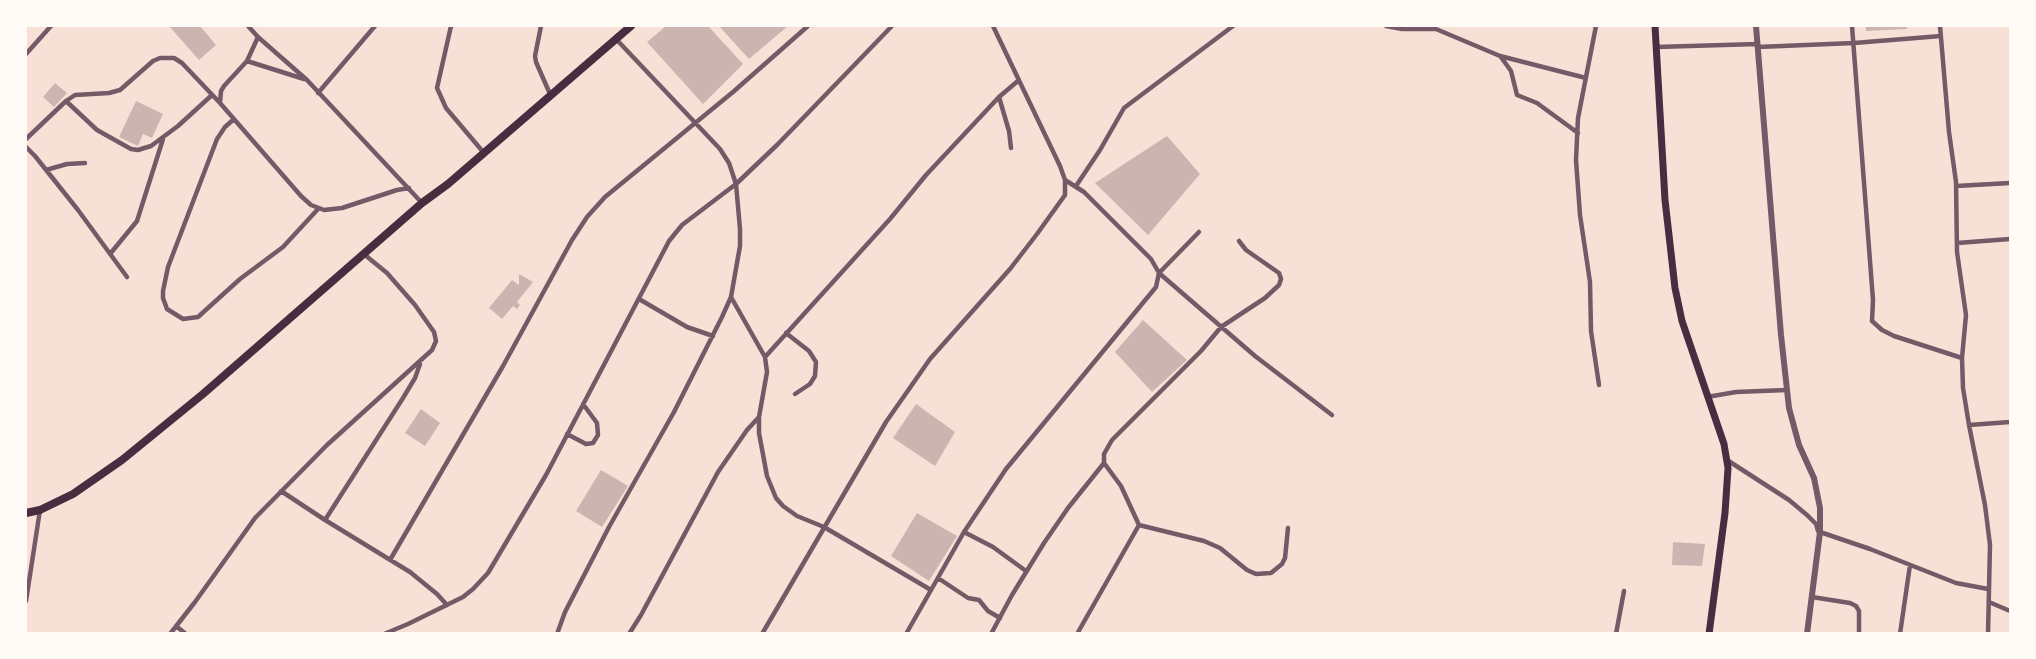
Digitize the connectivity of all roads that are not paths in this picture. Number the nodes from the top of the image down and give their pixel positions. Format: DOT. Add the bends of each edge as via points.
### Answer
graph roads {
  1 [pos="51,26"];
  2 [pos="248,26"];
  3 [pos="375,26"];
  4 [pos="451,26"];
  5 [pos="542,26"];
  6 [pos="631,26"];
  7 [pos="808,26"];
  8 [pos="892,26"];
  9 [pos="993,26"];
  10 [pos="1233,26"];
  11 [pos="1386,26"];
  12 [pos="1596,26"];
  13 [pos="1655,26"];
  14 [pos="1756,26"];
  15 [pos="1852,26"];
  16 [pos="1940,26"];
  17 [pos="1941,36"];
  18 [pos="258,37"];
  19 [pos="616,39"];
  20 [pos="1854,43"];
  21 [pos="1758,45"];
  22 [pos="1656,47"];
  23 [pos="26,54"];
  24 [pos="1500,56"];
  25 [pos="246,61"];
  26 [pos="1586,78"];
  27 [pos="307,80"];
  28 [pos="1019,80"];
  29 [pos="318,93"];
  30 [pos="550,94"];
  31 [pos="212,95"];
  32 [pos="999,97"];
  33 [pos="66,100"];
  34 [pos="220,103"];
  35 [pos="234,119"];
  36 [pos="696,122"];
  37 [pos="1578,133"];
  38 [pos="164,136"];
  39 [pos="26,139"];
  40 [pos="26,147"];
  41 [pos="1011,148"];
  42 [pos="484,153"];
  43 [pos="85,163"];
  44 [pos="46,170"];
  45 [pos="1065,180"];
  46 [pos="2010,183"];
  47 [pos="736,184"];
  48 [pos="1076,186"];
  49 [pos="1956,186"];
  50 [pos="409,188"];
  51 [pos="422,203"];
  52 [pos="318,209"];
  53 [pos="1199,232"];
  54 [pos="2010,239"];
  55 [pos="1239,241"];
  56 [pos="1957,243"];
  57 [pos="110,254"];
  58 [pos="365,255"];
  59 [pos="1159,273"];
  60 [pos="127,277"];
  61 [pos="731,297"];
  62 [pos="639,299"];
  63 [pos="1221,327"];
  64 [pos="786,333"];
  65 [pos="713,336"];
  66 [pos="765,357"];
  67 [pos="1962,358"];
  68 [pos="421,361"];
  69 [pos="1599,384"];
  70 [pos="1787,390"];
  71 [pos="795,394"];
  72 [pos="1707,397"];
  73 [pos="584,404"];
  74 [pos="1332,416"];
  75 [pos="759,417"];
  76 [pos="2010,422"];
  77 [pos="1969,425"];
  78 [pos="567,434"];
  79 [pos="1727,460"];
  80 [pos="1104,463"];
  81 [pos="281,491"];
  82 [pos="40,510"];
  83 [pos="26,513"];
  84 [pos="325,520"];
  85 [pos="1139,525"];
  86 [pos="824,527"];
  87 [pos="1288,528"];
  88 [pos="964,532"];
  89 [pos="1820,533"];
  90 [pos="390,560"];
  91 [pos="1910,565"];
  92 [pos="1026,571"];
  93 [pos="938,578"];
  94 [pos="1989,589"];
  95 [pos="931,590"];
  96 [pos="1624,591"];
  97 [pos="1812,597"];
  98 [pos="26,601"];
  99 [pos="1989,602"];
  100 [pos="447,605"];
  101 [pos="2010,611"];
  102 [pos="1000,618"];
  103 [pos="176,626"];
  104 [pos="1859,632"];
  105 [pos="170,633"];
  106 [pos="186,633"];
  107 [pos="384,633"];
  108 [pos="557,633"];
  109 [pos="629,633"];
  110 [pos="762,633"];
  111 [pos="906,633"];
  112 [pos="991,633"];
  113 [pos="1077,633"];
  114 [pos="1616,633"];
  115 [pos="1709,633"];
  116 [pos="1807,633"];
  117 [pos="1900,633"];
  118 [pos="1988,633"];
  1 -- 23 [label="street"];
  2 -- 18 [label="street"];
  3 -- 29 [label="street"];
  4 -- 42 [label="street" via="437,88 446,108"];
  5 -- 30 [label="street" via="535,56"];
  6 -- 19 [label="highway"];
  7 -- 36 [label="street"];
  8 -- 47 [label="street"];
  9 -- 28 [label="street"];
  10 -- 48 [label="street" via="1124,108"];
  11 -- 24 [label="street" via="1436,29"];
  12 -- 26 [label="street"];
  13 -- 22 [label="main road"];
  14 -- 21 [label="street"];
  15 -- 20 [label="street"];
  16 -- 17 [label="street"];
  17 -- 20 [label="street"];
  17 -- 49 [label="street"];
  18 -- 25 [label="street"];
  18 -- 27 [label="street"];
  19 -- 30 [label="highway"];
  19 -- 36 [label="street"];
  20 -- 21 [label="street"];
  20 -- 67 [label="street" via="1872,321 1894,336"];
  21 -- 22 [label="street"];
  21 -- 70 [label="street"];
  22 -- 72 [label="main road" via="1665,200 1675,288"];
  24 -- 26 [label="street"];
  24 -- 37 [label="street" via="1511,71 1517,95 1537,103"];
  25 -- 27 [label="street"];
  25 -- 34 [label="street" via="224,86"];
  26 -- 37 [label="street"];
  27 -- 29 [label="street"];
  28 -- 32 [label="street"];
  28 -- 45 [label="street"];
  29 -- 50 [label="street"];
  30 -- 42 [label="highway"];
  31 -- 33 [label="street" via="182,63 168,57 153,61 120,90 75,95"];
  31 -- 34 [label="street"];
  31 -- 38 [label="street"];
  32 -- 41 [label="street"];
  32 -- 64 [label="street"];
  33 -- 38 [label="street" via="97,130 131,148 145,149"];
  33 -- 39 [label="street"];
  34 -- 35 [label="street"];
  35 -- 52 [label="street" via="301,196"];
  35 -- 52 [label="street" via="218,139 168,267 163,291 167,309 183,319 198,317 283,247"];
  36 -- 47 [label="street" via="720,149"];
  36 -- 90 [label="street" via="605,197 587,217"];
  37 -- 69 [label="street" via="1578,203"];
  38 -- 57 [label="street" via="136,221"];
  40 -- 44 [label="street"];
  42 -- 51 [label="highway"];
  43 -- 44 [label="street"];
  44 -- 57 [label="street"];
  45 -- 48 [label="street"];
  45 -- 86 [label="street" via="1062,201 1010,269 925,367 886,422"];
  46 -- 49 [label="street"];
  47 -- 61 [label="street" via="740,246"];
  47 -- 62 [label="street" via="682,225 669,241"];
  48 -- 59 [label="street" via="1136,242"];
  49 -- 56 [label="street"];
  50 -- 51 [label="street"];
  50 -- 52 [label="street" via="342,208"];
  51 -- 58 [label="highway"];
  53 -- 59 [label="street"];
  54 -- 56 [label="street"];
  55 -- 63 [label="street" via="1281,279 1274,291"];
  56 -- 67 [label="street" via="1966,315"];
  57 -- 60 [label="street"];
  58 -- 68 [label="street" via="387,273 434,332 432,350"];
  58 -- 82 [label="highway" via="122,460 73,494"];
  59 -- 63 [label="street"];
  59 -- 88 [label="street" via="1156,286 1017,454"];
  61 -- 65 [label="street"];
  61 -- 66 [label="street"];
  62 -- 65 [label="street" via="687,327"];
  62 -- 73 [label="street"];
  63 -- 74 [label="street"];
  63 -- 80 [label="street" via="1112,440"];
  64 -- 66 [label="street"];
  64 -- 71 [label="street" via="816,362 810,384"];
  65 -- 108 [label="street" via="609,526"];
  66 -- 75 [label="street" via="767,372"];
  67 -- 77 [label="street"];
  68 -- 81 [label="street"];
  68 -- 84 [label="street" via="403,398"];
  70 -- 72 [label="street"];
  70 -- 89 [label="street" via="1796,436 1818,490"];
  72 -- 79 [label="main road"];
  73 -- 78 [label="street"];
  73 -- 78 [label="street" via="597,423 598,435 593,443 586,444"];
  75 -- 86 [label="street" via="761,452 776,498 797,516"];
  75 -- 109 [label="street" via="718,472"];
  76 -- 77 [label="street"];
  77 -- 94 [label="street" via="1990,545"];
  78 -- 100 [label="street" via="488,573 473,589"];
  79 -- 89 [label="street" via="1789,500 1816,524"];
  79 -- 115 [label="main road" via="1725,513"];
  80 -- 85 [label="street" via="1121,486"];
  80 -- 92 [label="street"];
  81 -- 84 [label="street"];
  81 -- 103 [label="street" via="255,518"];
  82 -- 83 [label="highway"];
  82 -- 98 [label="street"];
  84 -- 90 [label="street"];
  85 -- 87 [label="street" via="1204,541 1220,548 1246,570 1263,575 1278,568 1285,558"];
  85 -- 113 [label="street"];
  86 -- 95 [label="street"];
  86 -- 110 [label="street"];
  88 -- 92 [label="street"];
  88 -- 93 [label="street"];
  89 -- 91 [label="street"];
  89 -- 97 [label="street"];
  90 -- 100 [label="street"];
  91 -- 94 [label="street" via="1956,583"];
  91 -- 117 [label="street"];
  92 -- 102 [label="street"];
  93 -- 95 [label="street"];
  93 -- 102 [label="street" via="968,598 979,600"];
  94 -- 99 [label="street"];
  95 -- 111 [label="street"];
  96 -- 114 [label="street"];
  97 -- 104 [label="street" via="1856,606"];
  97 -- 116 [label="street"];
  99 -- 101 [label="street"];
  99 -- 118 [label="street"];
  100 -- 107 [label="street"];
  102 -- 112 [label="street"];
  103 -- 105 [label="street"];
  103 -- 106 [label="street"];
}
